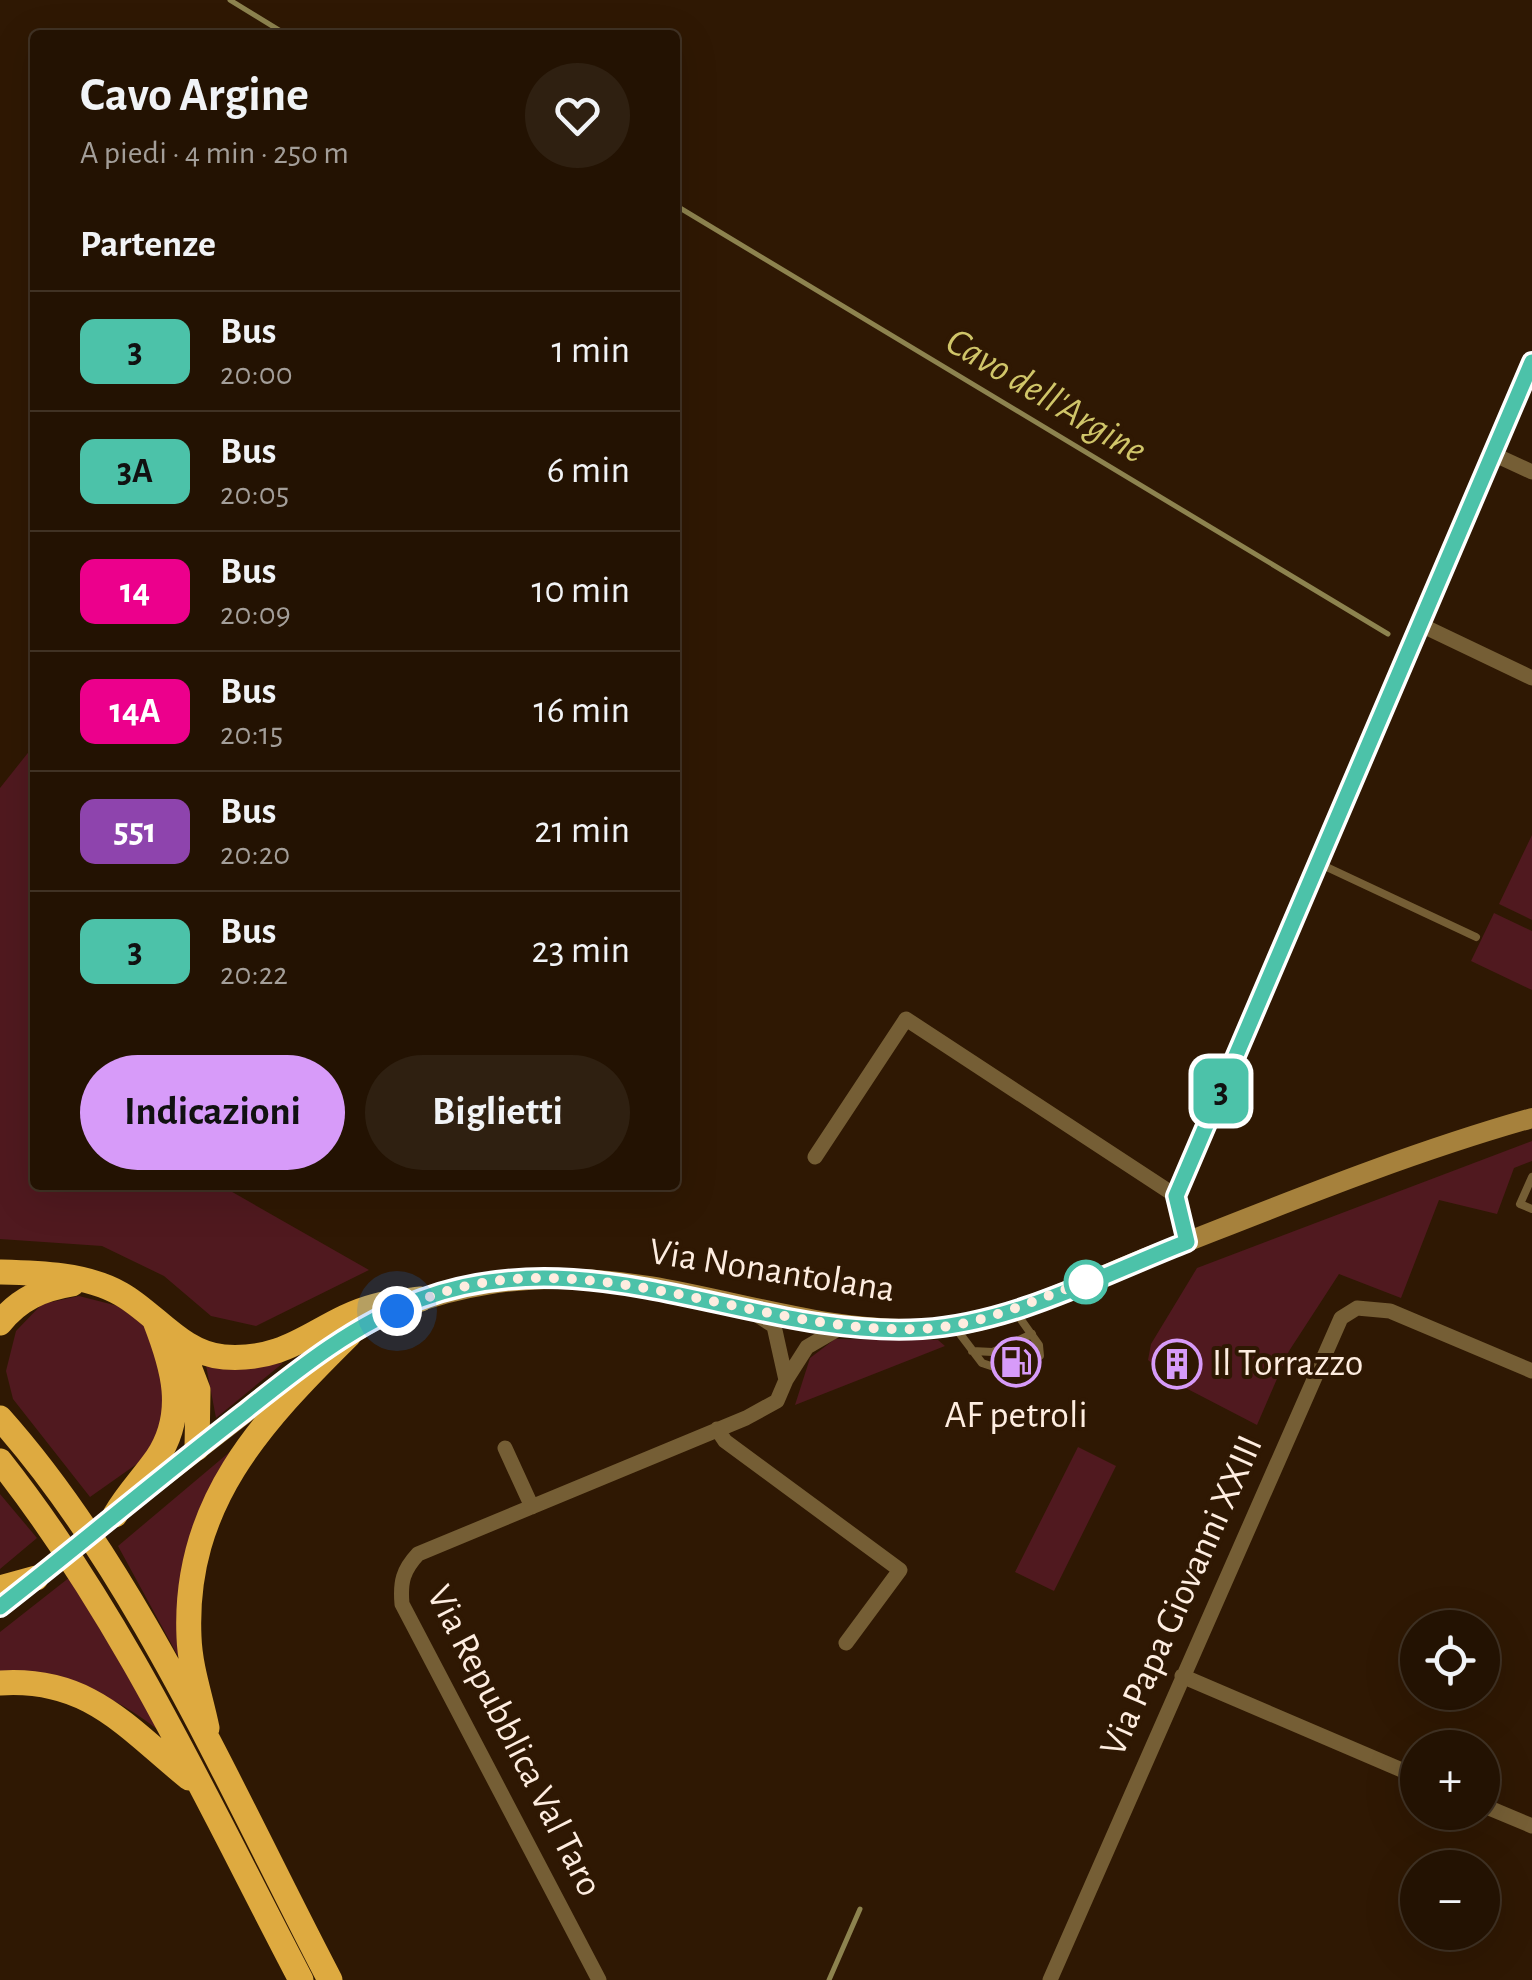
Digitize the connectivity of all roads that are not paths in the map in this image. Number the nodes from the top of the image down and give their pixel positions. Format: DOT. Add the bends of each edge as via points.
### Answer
graph roads {
  1 [pos="1532,362"];
  2 [pos="1493,454"];
  3 [pos="1532,472"];
  4 [pos="1421,625"];
  5 [pos="1532,678"];
  6 [pos="1318,863"];
  7 [pos="1476,937"];
  8 [pos="1532,1108"];
  9 [pos="1532,1118"];
  10 [pos="1482,1132"];
  11 [pos="815,1158"];
  12 [pos="1532,1177"];
  13 [pos="1176,1196"];
  14 [pos="1532,1209"];
  15 [pos="1187,1242"];
  16 [pos="0,1272"];
  17 [pos="84,1282"];
  18 [pos="421,1299"];
  19 [pos="743,1306"];
  20 [pos="1014,1310"];
  21 [pos="153,1317"];
  22 [pos="0,1323"];
  23 [pos="954,1325"];
  24 [pos="843,1326"];
  25 [pos="1032,1334"];
  26 [pos="348,1336"];
  27 [pos="178,1338"];
  28 [pos="972,1351"];
  29 [pos="1532,1370"];
  30 [pos="786,1380"];
  31 [pos="3,1417"];
  32 [pos="716,1429"];
  33 [pos="197,1448"];
  34 [pos="504,1448"];
  35 [pos="0,1461"];
  36 [pos="532,1507"];
  37 [pos="115,1515"];
  38 [pos="36,1578"];
  39 [pos="0,1588"];
  40 [pos="0,1607"];
  41 [pos="846,1644"];
  42 [pos="1182,1676"];
  43 [pos="0,1682"];
  44 [pos="211,1752"];
  45 [pos="1400,1769"];
  46 [pos="201,1787"];
  47 [pos="1500,1813"];
  48 [pos="1532,1826"];
  49 [pos="301,1980"];
  50 [pos="330,1980"];
  51 [pos="599,1980"];
  52 [pos="1050,1980"];
  1 -- 2 [label="street"];
  2 -- 3 [label="street"];
  2 -- 4 [label="street"];
  4 -- 5 [label="street"];
  4 -- 6 [label="street"];
  6 -- 7 [label="lane"];
  6 -- 13 [label="street"];
  8 -- 10 [label="main road, Via Nonantolana"];
  9 -- 10 [label="main road, Via Nonantolana"];
  10 -- 15 [label="main road, Via Nonantolana"];
  11 -- 13 [label="street" via="906,1020"];
  12 -- 14 [label="lane" via="1520,1204"];
  13 -- 15 [label="street"];
  15 -- 20 [label="main road, Via Nonantolana"];
  16 -- 17 [label="highway"];
  17 -- 21 [label="highway" via="122,1294"];
  17 -- 22 [label="highway" via="32,1295"];
  18 -- 19 [label="main road, Via Nonantolana" via="497,1283 586,1279"];
  18 -- 26 [label="main road, Via Nonantolana"];
  18 -- 27 [label="highway" via="374,1306 288,1349 246,1358 219,1357"];
  19 -- 24 [label="main road, Via Nonantolana"];
  19 -- 30 [label="street" via="774,1326"];
  20 -- 23 [label="main road, Via Nonantolana"];
  20 -- 25 [label="lane"];
  21 -- 27 [label="highway"];
  21 -- 37 [label="highway" via="173,1372 173,1420 156,1460"];
  23 -- 24 [label="main road, Via Nonantolana"];
  23 -- 28 [label="lane"];
  24 -- 30 [label="street, Via Repubblica Val Taro" via="807,1348"];
  25 -- 28 [label="lane" via="992,1352"];
  25 -- 28 [label="lane" via="1040,1356 1009,1372 989,1368"];
  26 -- 33 [label="main road, Via Nonantolana"];
  26 -- 44 [label="highway" via="246,1447 210,1511 190,1593 188,1638"];
  27 -- 33 [label="highway" via="198,1390"];
  29 -- 42 [label="street, Via Papa Giovanni XXIII" via="1390,1311 1357,1308 1340,1318"];
  30 -- 32 [label="street, Via Repubblica Val Taro" via="776,1402"];
  31 -- 44 [label="highway" via="126,1595"];
  32 -- 36 [label="street, Via Repubblica Val Taro"];
  32 -- 41 [label="street" via="900,1570"];
  33 -- 37 [label="main road, Via Nonantolana"];
  34 -- 36 [label="street"];
  35 -- 46 [label="highway" via="80,1573"];
  36 -- 51 [label="street, Via Repubblica Val Taro" via="418,1554 400,1584 402,1604"];
  37 -- 38 [label="main road, Via Nonantolana, bridge"];
  38 -- 39 [label="highway"];
  38 -- 40 [label="main road, Via Nonantolana"];
  42 -- 45 [label="street"];
  42 -- 52 [label="street, Via Papa Giovanni XXIII"];
  43 -- 46 [label="highway" via="53,1686 121,1716"];
  44 -- 50 [label="highway"];
  46 -- 49 [label="highway"];
  47 -- 48 [label="street"];
}
